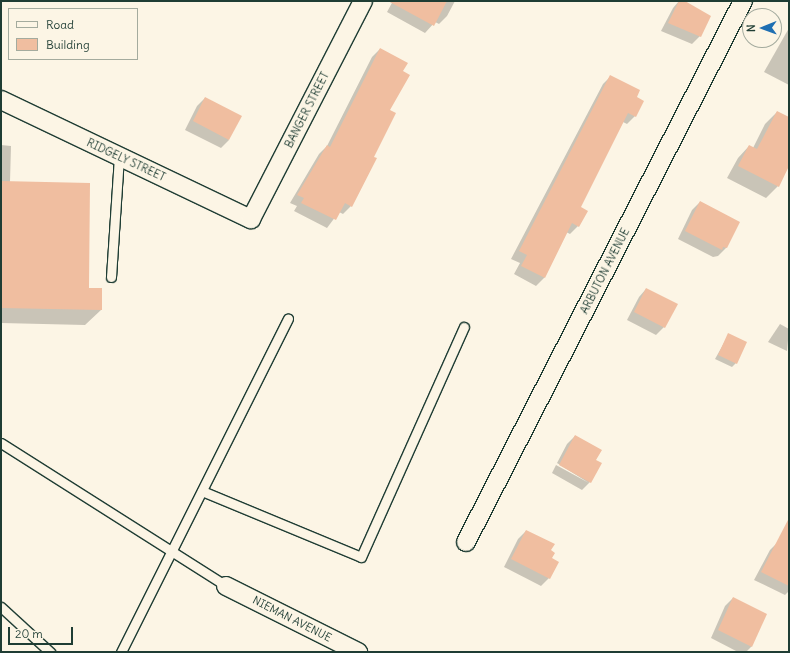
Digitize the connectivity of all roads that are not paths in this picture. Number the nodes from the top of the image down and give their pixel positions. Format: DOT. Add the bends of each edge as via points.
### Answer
graph roads {
  1 [pos="362,1"];
  2 [pos="743,1"];
  3 [pos="1,100"];
  4 [pos="119,156"];
  5 [pos="251,219"];
  6 [pos="111,277"];
  7 [pos="288,318"];
  8 [pos="464,327"];
  9 [pos="1,443"];
  10 [pos="202,491"];
  11 [pos="466,542"];
  12 [pos="172,552"];
  13 [pos="226,586"];
  14 [pos="1,607"];
  15 [pos="50,652"];
  16 [pos="121,652"];
  17 [pos="358,652"];
  1 -- 5 [label="street, BANGER STREET"];
  2 -- 11 [label="street, ARBUTON AVENUE"];
  3 -- 4 [label="street, RIDGELY STREET"];
  4 -- 5 [label="street, RIDGELY STREET"];
  4 -- 6 [label="lane"];
  7 -- 10 [label="lane"];
  8 -- 10 [label="lane" via="361,557"];
  9 -- 12 [label="lane"];
  10 -- 12 [label="lane"];
  12 -- 13 [label="lane"];
  12 -- 16 [label="lane"];
  13 -- 17 [label="street, NIEMAN AVENUE"];
  14 -- 15 [label="lane"];
}
